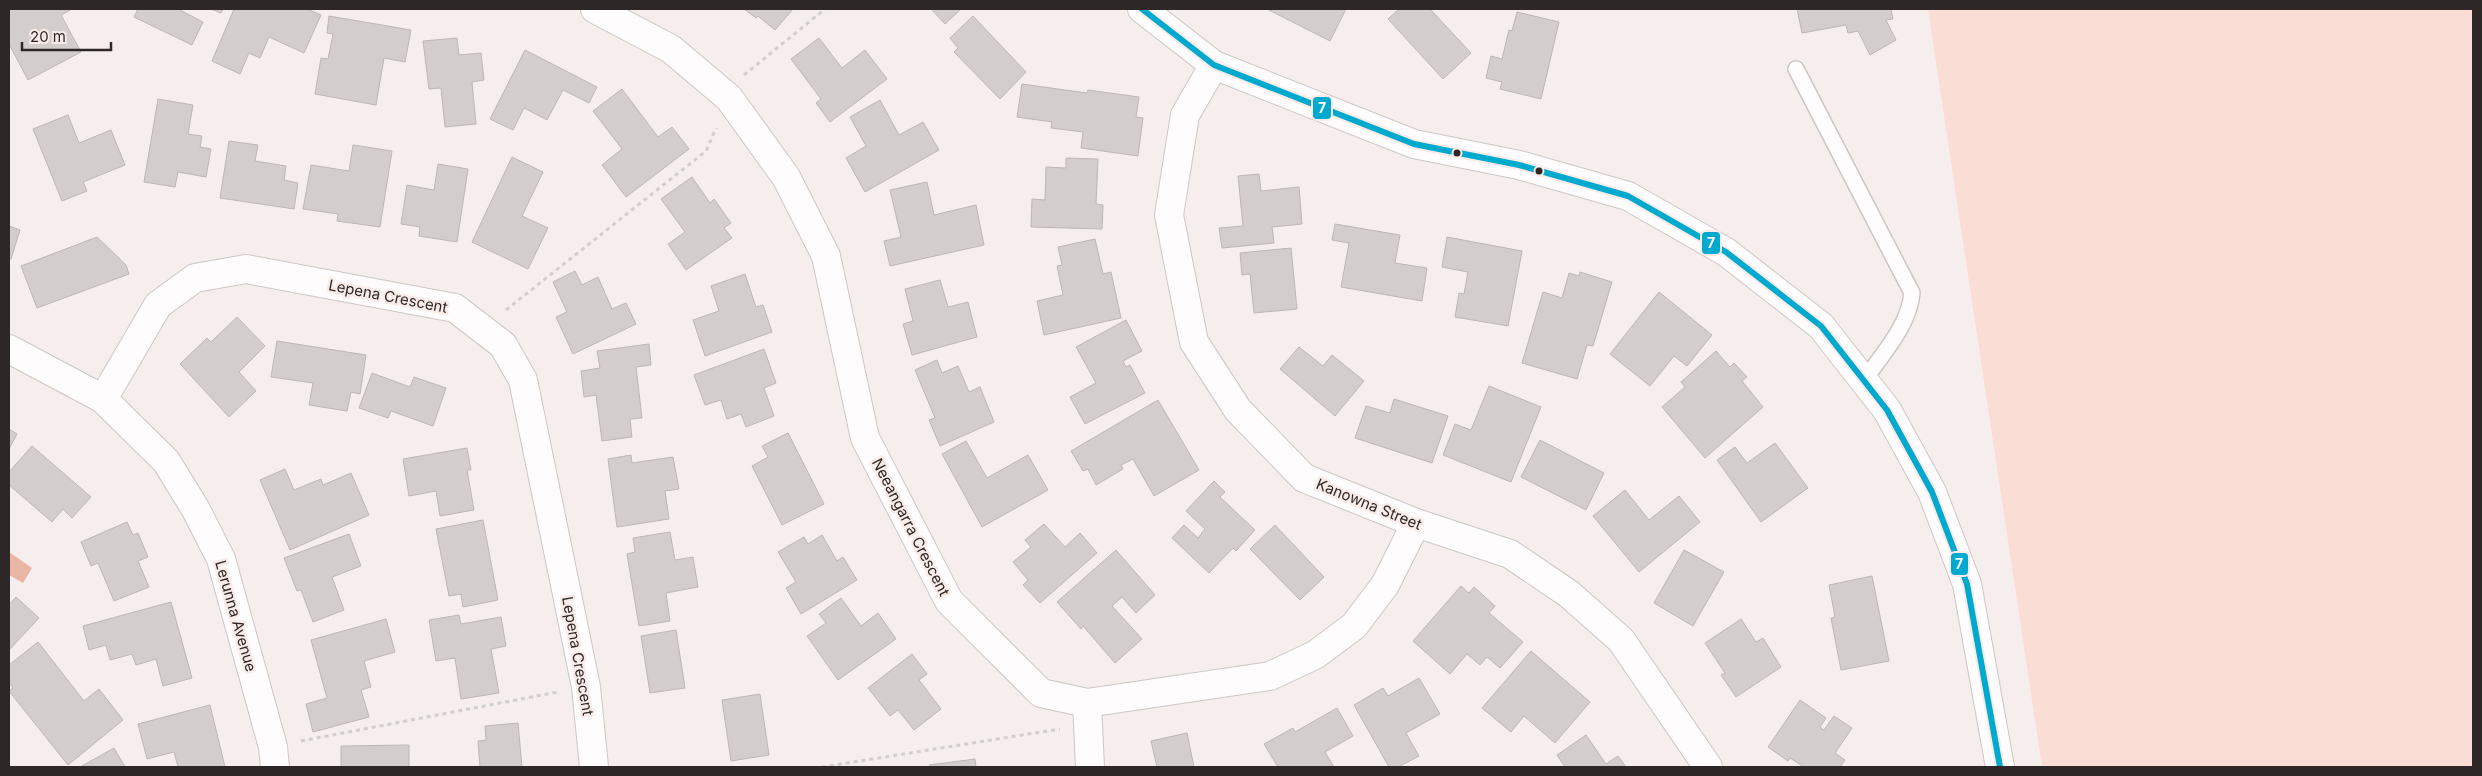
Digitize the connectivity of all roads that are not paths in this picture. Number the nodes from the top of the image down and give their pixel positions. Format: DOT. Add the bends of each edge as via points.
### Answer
graph roads {
  1 [pos="595,9"];
  2 [pos="1142,9"];
  3 [pos="1214,65"];
  4 [pos="1796,69"];
  5 [pos="9,349"];
  6 [pos="1864,381"];
  7 [pos="103,399"];
  8 [pos="1416,523"];
  9 [pos="1087,714"];
  10 [pos="274,757"];
  11 [pos="594,767"];
  12 [pos="1090,767"];
  13 [pos="1708,767"];
  14 [pos="2000,767"];
  1 -- 9 [label="street, Neeangarra Crescent" via="671,49 729,98 786,177 826,256 865,438 949,601 1041,693"];
  2 -- 3 [label="street"];
  3 -- 6 [label="street" via="1414,144 1519,165 1628,196 1726,252 1821,326"];
  3 -- 8 [label="street, Kanowna Street" via="1185,115 1169,215 1194,342 1238,410 1304,478"];
  4 -- 6 [label="lane" via="1912,293 1910,310 1903,323"];
  5 -- 7 [label="street, Lerunna Avenue"];
  6 -- 14 [label="street" via="1887,410 1932,492 1967,584"];
  7 -- 10 [label="street, Lerunna Avenue" via="166,461 221,559"];
  7 -- 11 [label="street, Lepena Crescent" via="158,305 195,278 246,269 454,308 503,345 523,380 586,687"];
  8 -- 9 [label="street, Neeangarra Crescent" via="1385,585 1354,626 1315,655 1270,676"];
  8 -- 13 [label="street, Kanowna Street" via="1510,554 1569,594 1621,640"];
  9 -- 12 [label="street"];
}
